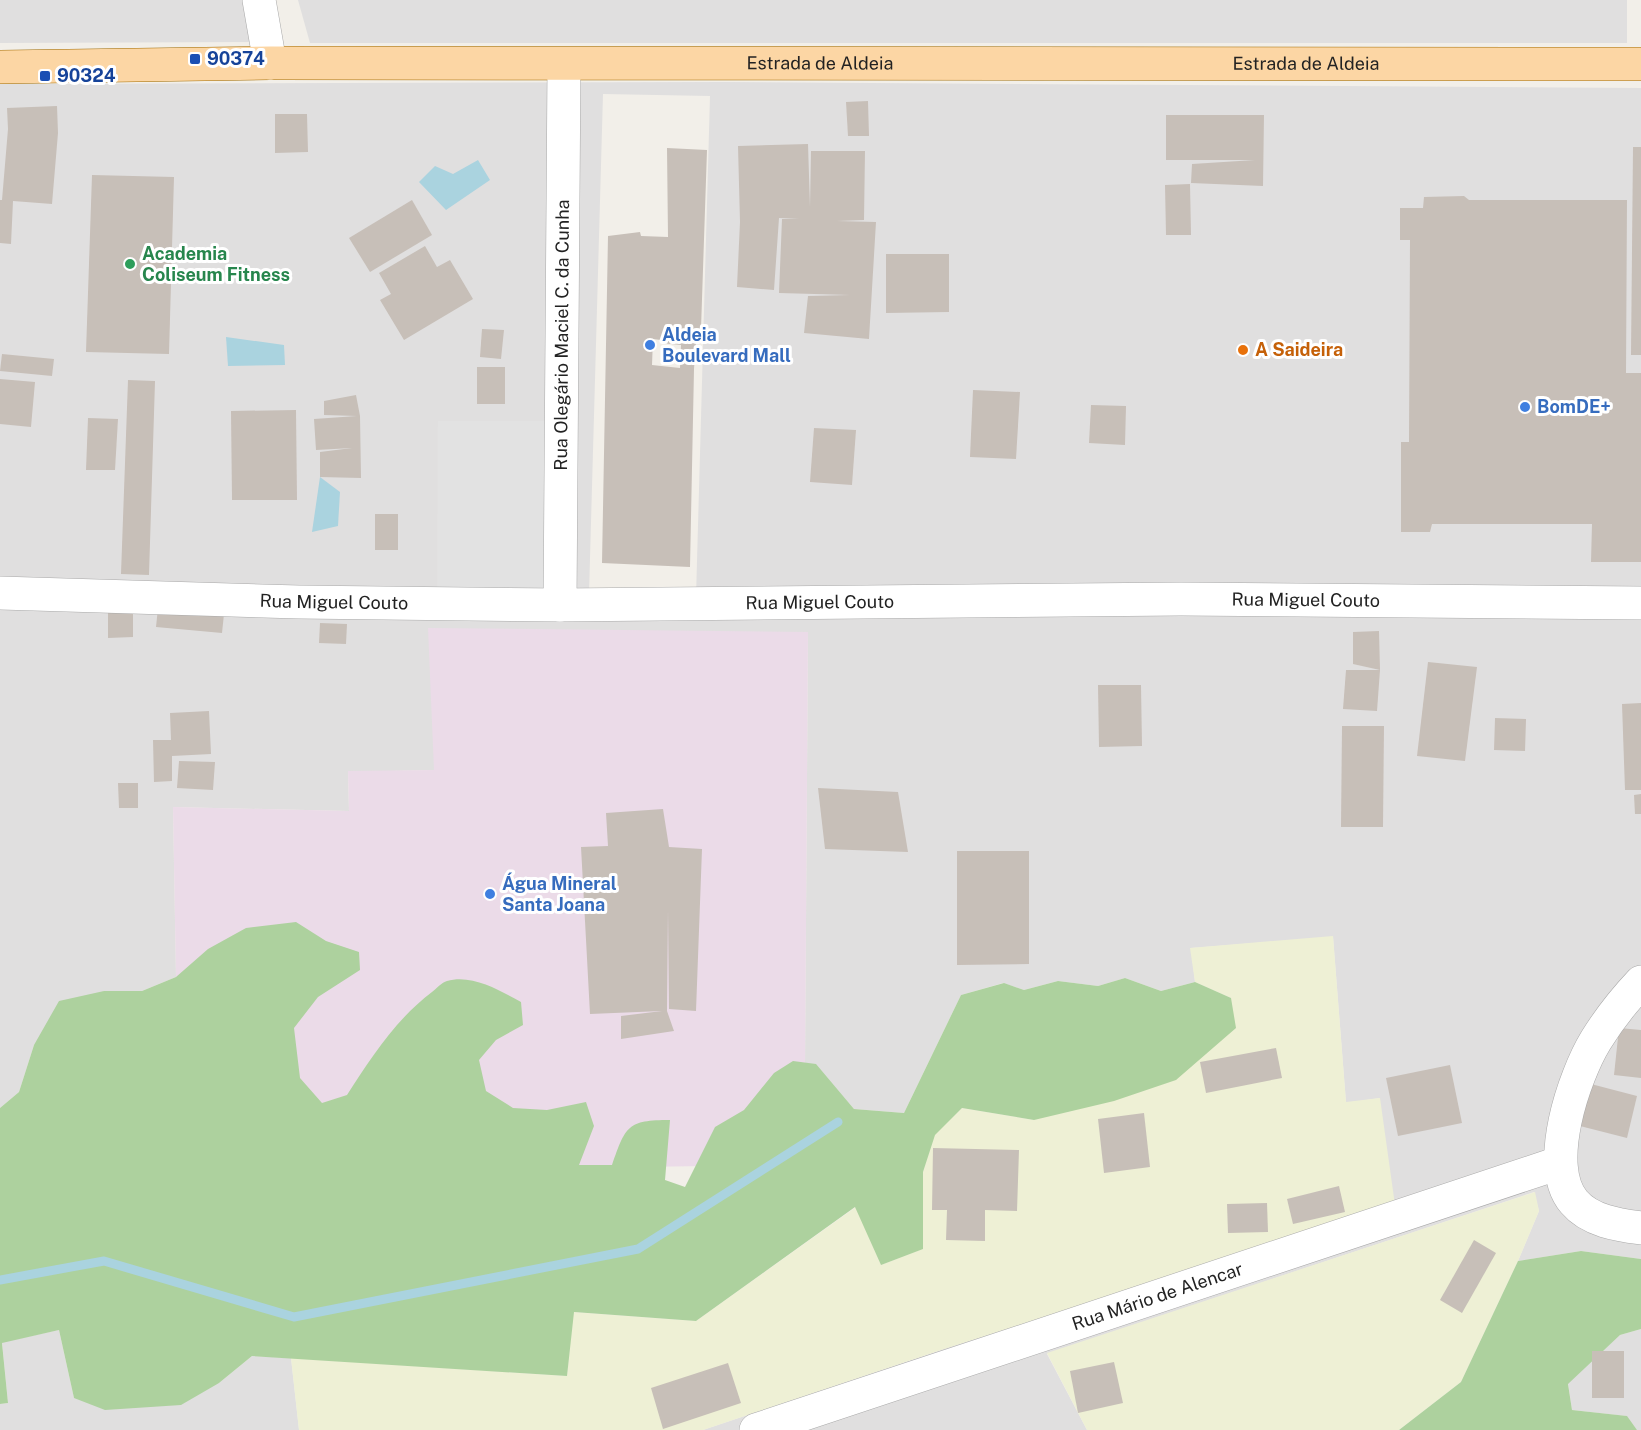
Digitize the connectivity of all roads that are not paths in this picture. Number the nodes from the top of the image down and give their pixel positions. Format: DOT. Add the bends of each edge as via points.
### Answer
graph roads {
  1 [pos="259,0"];
  2 [pos="270,63"];
  3 [pos="1641,64"];
  4 [pos="564,65"];
  5 [pos="0,67"];
  6 [pos="0,593"];
  7 [pos="1641,603"];
  8 [pos="560,605"];
  9 [pos="1641,982"];
  10 [pos="1559,1162"];
  11 [pos="1641,1228"];
  12 [pos="756,1430"];
  1 -- 2 [label="street"];
  2 -- 4 [label="main road, Estrada de Aldeia"];
  2 -- 5 [label="main road, Estrada de Aldeia"];
  3 -- 4 [label="main road, Estrada de Aldeia"];
  4 -- 8 [label="street, Rua Olegário Maciel C. da Cunha"];
  6 -- 8 [label="street, Rua Miguel Couto"];
  7 -- 8 [label="street, Rua Miguel Couto" via="1181,599"];
  9 -- 10 [label="street" via="1618,1007 1595,1042 1566,1119"];
  10 -- 11 [label="street" via="1573,1201 1588,1214 1612,1224"];
  10 -- 12 [label="street, Rua Mário de Alencar"];
}
